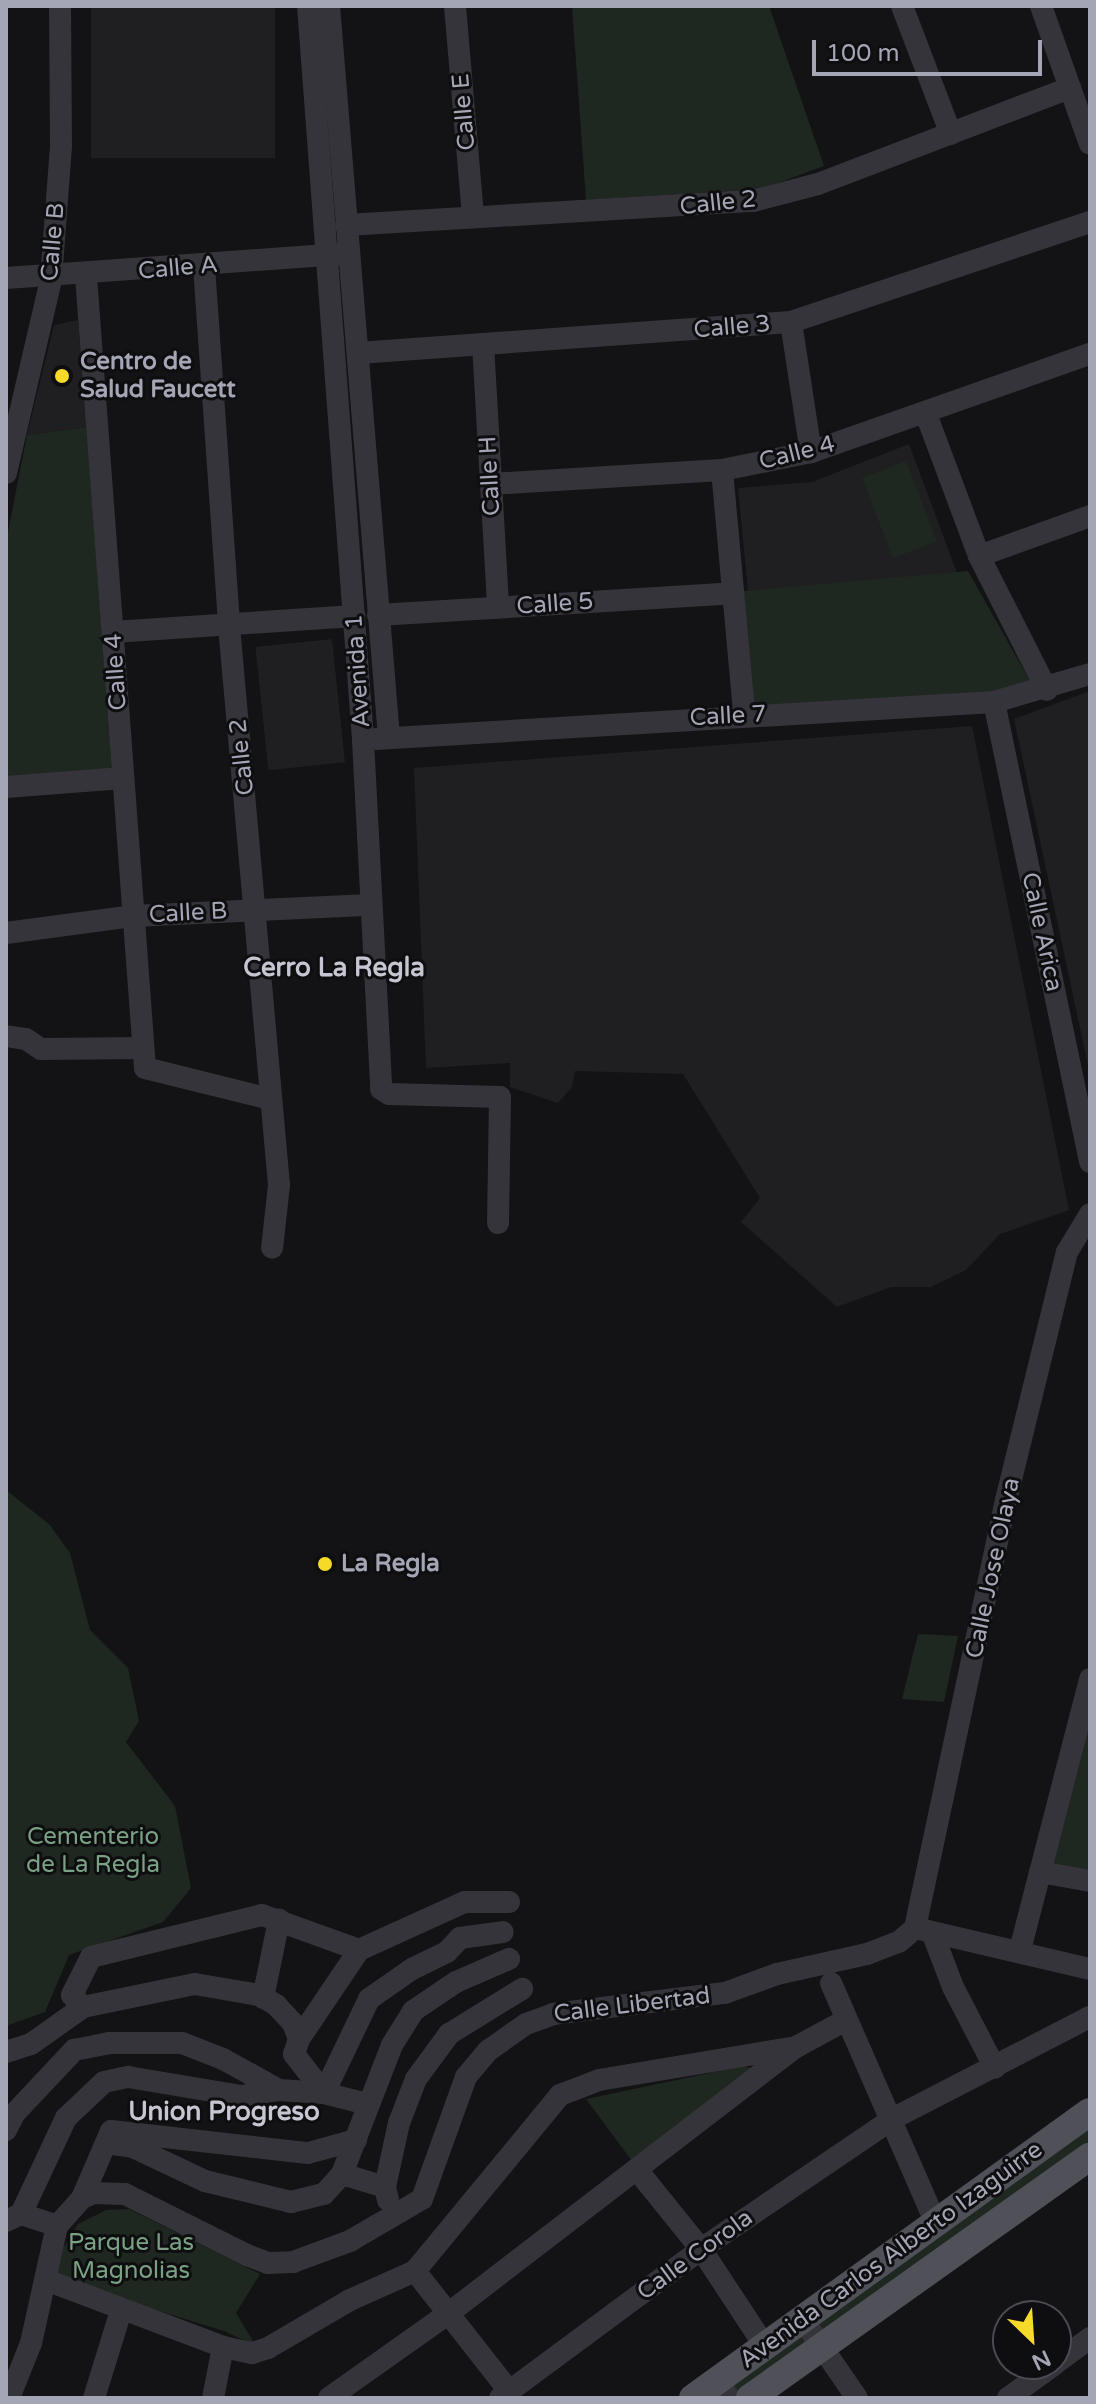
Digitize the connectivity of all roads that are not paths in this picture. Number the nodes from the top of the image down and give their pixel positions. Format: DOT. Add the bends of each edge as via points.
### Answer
graph roads {
  1 [pos="60,6"];
  2 [pos="308,6"];
  3 [pos="329,6"];
  4 [pos="455,6"];
  5 [pos="902,6"];
  6 [pos="1041,6"];
  7 [pos="1070,88"];
  8 [pos="951,134"];
  9 [pos="1090,144"];
  10 [pos="473,217"];
  11 [pos="1090,222"];
  12 [pos="346,225"];
  13 [pos="338,254"];
  14 [pos="204,266"];
  15 [pos="86,276"];
  16 [pos="6,278"];
  17 [pos="51,279"];
  18 [pos="791,322"];
  19 [pos="483,344"];
  20 [pos="358,353"];
  21 [pos="1090,354"];
  22 [pos="926,414"];
  23 [pos="811,452"];
  24 [pos="722,470"];
  25 [pos="6,473"];
  26 [pos="491,484"];
  27 [pos="1090,516"];
  28 [pos="979,556"];
  29 [pos="733,593"];
  30 [pos="498,608"];
  31 [pos="378,615"];
  32 [pos="354,616"];
  33 [pos="229,626"];
  34 [pos="113,632"];
  35 [pos="1090,674"];
  36 [pos="1047,690"];
  37 [pos="994,702"];
  38 [pos="744,714"];
  39 [pos="389,738"];
  40 [pos="363,740"];
  41 [pos="123,778"];
  42 [pos="6,787"];
  43 [pos="370,905"];
  44 [pos="257,909"];
  45 [pos="134,916"];
  46 [pos="6,933"];
  47 [pos="6,1036"];
  48 [pos="144,1058"];
  49 [pos="270,1099"];
  50 [pos="1090,1162"];
  51 [pos="1090,1214"];
  52 [pos="498,1223"];
  53 [pos="272,1248"];
  54 [pos="1090,1248"];
  55 [pos="1067,1252"];
  56 [pos="1090,1679"];
  57 [pos="1040,1872"];
  58 [pos="1090,1881"];
  59 [pos="509,1902"];
  60 [pos="279,1920"];
  61 [pos="924,1930"];
  62 [pos="503,1932"];
  63 [pos="359,1950"];
  64 [pos="1020,1950"];
  65 [pos="509,1959"];
  66 [pos="1090,1969"];
  67 [pos="831,1983"];
  68 [pos="522,1989"];
  69 [pos="263,1998"];
  70 [pos="83,2007"];
  71 [pos="1090,2017"];
  72 [pos="846,2020"];
  73 [pos="299,2039"];
  74 [pos="796,2047"];
  75 [pos="6,2052"];
  76 [pos="995,2068"];
  77 [pos="279,2090"];
  78 [pos="324,2093"];
  79 [pos="367,2104"];
  80 [pos="1090,2112"];
  81 [pos="894,2118"];
  82 [pos="6,2130"];
  83 [pos="356,2140"];
  84 [pos="106,2143"];
  85 [pos="1090,2156"];
  86 [pos="638,2171"];
  87 [pos="342,2174"];
  88 [pos="385,2187"];
  89 [pos="82,2198"];
  90 [pos="411,2206"];
  91 [pos="13,2217"];
  92 [pos="935,2221"];
  93 [pos="57,2226"];
  94 [pos="701,2249"];
  95 [pos="415,2271"];
  96 [pos="46,2280"];
  97 [pos="121,2311"];
  98 [pos="449,2313"];
  99 [pos="802,2318"];
  100 [pos="764,2345"];
  101 [pos="824,2346"];
  102 [pos="223,2347"];
  103 [pos="1033,2380"];
  104 [pos="723,2390"];
  105 [pos="504,2395"];
  106 [pos="9,2398"];
  107 [pos="94,2398"];
  108 [pos="213,2398"];
  109 [pos="329,2398"];
  110 [pos="693,2398"];
  111 [pos="750,2398"];
  112 [pos="857,2398"];
  113 [pos="1008,2398"];
  1 -- 17 [label="street, Calle B" via="61,147"];
  2 -- 13 [label="street, Avenida 1"];
  3 -- 12 [label="street, Avenida 1"];
  4 -- 10 [label="street, Calle E"];
  5 -- 8 [label="street"];
  6 -- 7 [label="street"];
  7 -- 8 [label="street, Calle 2"];
  7 -- 9 [label="street"];
  8 -- 10 [label="street, Calle 2" via="818,184 753,201"];
  10 -- 12 [label="street, Calle 2"];
  11 -- 18 [label="street, Calle 3"];
  12 -- 13 [label="street, Avenida 1"];
  13 -- 14 [label="street, Calle A"];
  13 -- 20 [label="street, Avenida 1"];
  13 -- 32 [label="street, Avenida 1"];
  14 -- 15 [label="street, Calle A"];
  14 -- 33 [label="street, Calle 2"];
  15 -- 17 [label="street, Calle A"];
  15 -- 34 [label="street, Calle 4"];
  16 -- 17 [label="street, Calle A"];
  17 -- 25 [label="street, Calle B"];
  18 -- 19 [label="street, Calle 3"];
  18 -- 23 [label="street"];
  19 -- 20 [label="street, Calle 3"];
  19 -- 26 [label="street, Calle H"];
  20 -- 31 [label="street, Avenida 1"];
  21 -- 22 [label="street, Calle 4"];
  22 -- 23 [label="street, Calle 4"];
  22 -- 28 [label="street"];
  23 -- 24 [label="street, Calle 4"];
  24 -- 26 [label="street, Calle 4"];
  24 -- 29 [label="street"];
  26 -- 30 [label="street, Calle H"];
  27 -- 28 [label="street"];
  28 -- 36 [label="street"];
  29 -- 30 [label="street, Calle 5"];
  29 -- 38 [label="street"];
  30 -- 31 [label="street, Calle 5"];
  31 -- 39 [label="street, Avenida 1"];
  32 -- 33 [label="street"];
  32 -- 40 [label="street, Avenida 1"];
  33 -- 34 [label="street"];
  33 -- 44 [label="street, Calle 2"];
  34 -- 41 [label="street, Calle 4"];
  35 -- 36 [label="street, Calle 7"];
  36 -- 37 [label="street, Calle 7"];
  37 -- 38 [label="street, Calle 7"];
  37 -- 50 [label="street, Calle Arica"];
  38 -- 39 [label="street, Calle 7"];
  39 -- 40 [label="street, Calle 7"];
  40 -- 43 [label="street, Avenida 1"];
  41 -- 42 [label="street"];
  41 -- 45 [label="street, Calle 4"];
  43 -- 44 [label="street, Calle B"];
  43 -- 52 [label="street, Avenida 1" via="381,1089 389,1094 500,1097"];
  44 -- 45 [label="street, Calle B"];
  44 -- 49 [label="street, Calle 2"];
  45 -- 46 [label="street, Calle B"];
  45 -- 48 [label="street, Calle 4"];
  47 -- 48 [label="street" via="26,1039 41,1049"];
  48 -- 49 [label="street"];
  49 -- 53 [label="street, Calle 2" via="279,1185"];
  51 -- 55 [label="street, Calle Jose Olaya"];
  54 -- 55 [label="street"];
  55 -- 61 [label="street, Calle Jose Olaya" via="1006,1500"];
  56 -- 57 [label="street"];
  57 -- 58 [label="street"];
  57 -- 64 [label="street"];
  59 -- 63 [label="street" via="465,1902"];
  60 -- 63 [label="street"];
  60 -- 69 [label="street"];
  60 -- 70 [label="street" via="262,1915 91,1957 72,1995"];
  61 -- 64 [label="street"];
  61 -- 76 [label="street"];
  61 -- 90 [label="street, Calle Libertad" via="867,1954 777,1974 725,1993 553,2014 526,2024 489,2050 466,2077 451,2108 433,2174 422,2199"];
  62 -- 78 [label="street" via="460,1938 447,1952 369,1999"];
  63 -- 73 [label="street"];
  64 -- 66 [label="street"];
  65 -- 79 [label="street" via="456,1982 413,2011"];
  67 -- 72 [label="street"];
  68 -- 88 [label="street" via="449,2034 416,2079"];
  69 -- 70 [label="street" via="195,1984"];
  69 -- 73 [label="street" via="293,2023"];
  70 -- 75 [label="street" via="31,2044"];
  71 -- 76 [label="street, Calle Corola"];
  72 -- 74 [label="street"];
  72 -- 81 [label="street"];
  73 -- 78 [label="street" via="294,2054"];
  74 -- 86 [label="street"];
  74 -- 95 [label="street" via="599,2080 560,2095"];
  76 -- 81 [label="street, Calle Corola"];
  77 -- 78 [label="street"];
  77 -- 82 [label="street" via="182,2043 109,2043 74,2050 14,2114"];
  77 -- 91 [label="street" via="241,2096 128,2077 104,2082 66,2118"];
  78 -- 79 [label="street"];
  79 -- 83 [label="street"];
  80 -- 92 [label="main road, Avenida Carlos Alberto Izaguirre"];
  81 -- 92 [label="street"];
  81 -- 94 [label="street, Calle Corola"];
  83 -- 84 [label="street" via="308,2153 132,2131 111,2131"];
  83 -- 87 [label="street"];
  84 -- 87 [label="street" via="133,2147 205,2181 291,2202 324,2194"];
  84 -- 89 [label="street"];
  85 -- 101 [label="main road, Avenida Carlos Alberto Izaguirre"];
  86 -- 94 [label="street"];
  86 -- 98 [label="street"];
  87 -- 88 [label="street"];
  88 -- 90 [label="street" via="390,2207"];
  89 -- 90 [label="street, Calle Libertad" via="125,2194 268,2263 293,2262 350,2241"];
  89 -- 93 [label="street"];
  91 -- 93 [label="street"];
  92 -- 99 [label="main road, Avenida Carlos Alberto Izaguirre"];
  93 -- 96 [label="street"];
  94 -- 100 [label="street"];
  94 -- 105 [label="street, Calle Corola"];
  95 -- 98 [label="street"];
  95 -- 102 [label="street" via="350,2300 268,2348 252,2353"];
  96 -- 97 [label="street"];
  96 -- 106 [label="street" via="31,2343"];
  97 -- 102 [label="street"];
  97 -- 107 [label="street"];
  98 -- 105 [label="street"];
  98 -- 109 [label="street"];
  99 -- 100 [label="main road, Avenida Carlos Alberto Izaguirre"];
  99 -- 101 [label="street"];
  100 -- 104 [label="main road, Avenida Carlos Alberto Izaguirre"];
  101 -- 111 [label="main road, Avenida Carlos Alberto Izaguirre"];
  101 -- 112 [label="street"];
  102 -- 108 [label="street"];
  103 -- 113 [label="street"];
  104 -- 110 [label="main road, Avenida Carlos Alberto Izaguirre"];
}
